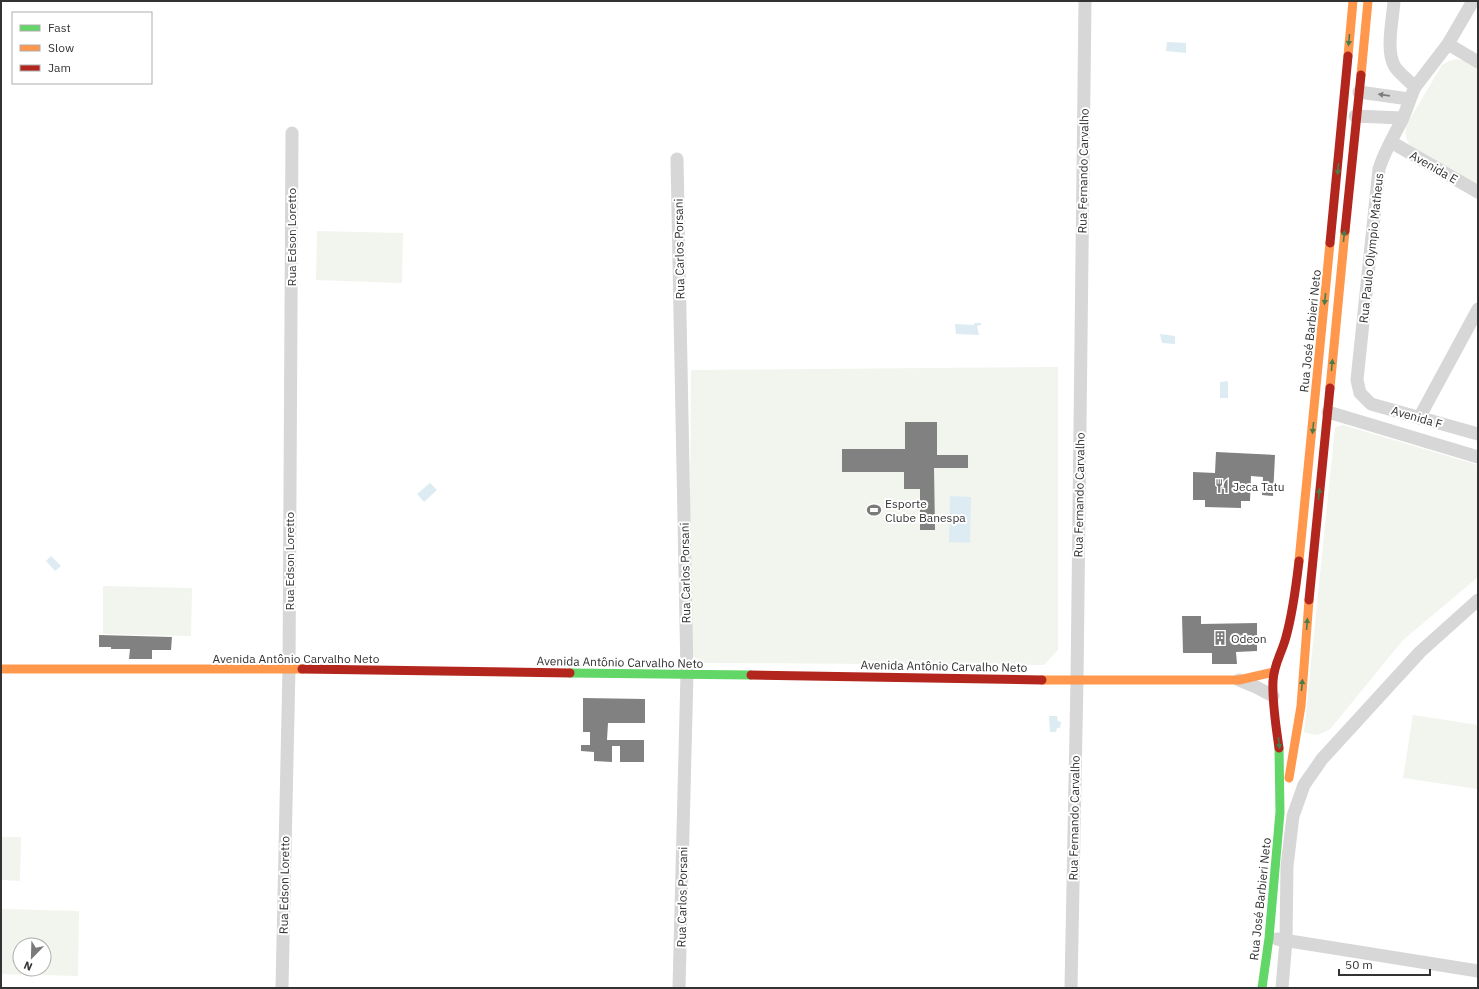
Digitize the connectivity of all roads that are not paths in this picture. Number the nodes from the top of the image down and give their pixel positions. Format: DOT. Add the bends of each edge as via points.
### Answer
graph roads {
  1 [pos="1085,1"];
  2 [pos="1353,1"];
  3 [pos="1368,1"];
  4 [pos="1394,1"];
  5 [pos="1473,1"];
  6 [pos="1448,44"];
  7 [pos="1478,62"];
  8 [pos="1359,92"];
  9 [pos="1412,93"];
  10 [pos="1355,116"];
  11 [pos="1402,118"];
  12 [pos="292,133"];
  13 [pos="1391,142"];
  14 [pos="678,158"];
  15 [pos="1478,192"];
  16 [pos="1478,308"];
  17 [pos="1360,393"];
  18 [pos="1328,412"];
  19 [pos="1419,418"];
  20 [pos="1478,434"];
  21 [pos="1478,457"];
  22 [pos="1478,600"];
  23 [pos="1276,661"];
  24 [pos="1296,661"];
  25 [pos="1,669"];
  26 [pos="288,669"];
  27 [pos="1274,672"];
  28 [pos="687,674"];
  29 [pos="1077,680"];
  30 [pos="1239,680"];
  31 [pos="1279,703"];
  32 [pos="1301,706"];
  33 [pos="1280,812"];
  34 [pos="1269,938"];
  35 [pos="1286,940"];
  36 [pos="1478,971"];
  37 [pos="282,988"];
  38 [pos="679,988"];
  39 [pos="1071,988"];
  40 [pos="1262,988"];
  41 [pos="1282,988"];
  1 -- 29 [label="street, Rua Fernando Carvalho"];
  2 -- 23 [label="main road, Rua José Barbieri Neto, one-way" via="1296,590 1285,640"];
  3 -- 8 [label="main road, Rua José Barbieri Neto"];
  4 -- 9 [label="street" via="1391,58"];
  5 -- 6 [label="street, Rua Paulo Olympio Matheus"];
  6 -- 7 [label="street"];
  6 -- 9 [label="street, Rua Paulo Olympio Matheus"];
  9 -- 8 [label="street, one-way"];
  8 -- 10 [label="main road, Rua José Barbieri Neto"];
  9 -- 11 [label="street, Rua Paulo Olympio Matheus"];
  10 -- 11 [label="street"];
  18 -- 10 [label="main road, Rua José Barbieri Neto, one-way"];
  11 -- 13 [label="street, Rua Paulo Olympio Matheus"];
  12 -- 26 [label="street, Rua Edson Loretto"];
  13 -- 15 [label="street, Avenida E"];
  13 -- 17 [label="street, Rua Paulo Olympio Matheus" via="1378,169 1358,380"];
  14 -- 28 [label="street, Rua Carlos Porsani"];
  16 -- 19 [label="street"];
  17 -- 19 [label="street, Avenida F" via="1371,404"];
  18 -- 21 [label="street"];
  24 -- 18 [label="main road, Rua José Barbieri Neto, one-way" via="1310,582"];
  19 -- 20 [label="street, Avenida F"];
  22 -- 35 [label="street" via="1420,652 1328,753 1304,785 1293,816 1286,866"];
  23 -- 24 [label="main road"];
  23 -- 27 [label="main road, Rua José Barbieri Neto"];
  32 -- 24 [label="main road, Rua José Barbieri Neto, one-way"];
  25 -- 26 [label="main road, Avenida Antônio Carvalho Neto"];
  26 -- 28 [label="main road, Avenida Antônio Carvalho Neto"];
  26 -- 37 [label="street, Rua Edson Loretto"];
  27 -- 30 [label="main road, Avenida Antônio Carvalho Neto"];
  27 -- 31 [label="main road, Rua José Barbieri Neto"];
  28 -- 29 [label="main road, Avenida Antônio Carvalho Neto"];
  28 -- 38 [label="street, Rua Carlos Porsani"];
  29 -- 30 [label="main road, Avenida Antônio Carvalho Neto"];
  29 -- 39 [label="street, Rua Fernando Carvalho"];
  30 -- 31 [label="street" via="1256,687"];
  31 -- 32 [label="main road"];
  31 -- 33 [label="main road, Rua José Barbieri Neto, one-way"];
  32 -- 33 [label="main road, Rua José Barbieri Neto" via="1286,796"];
  33 -- 34 [label="main road, Rua José Barbieri Neto"];
  34 -- 35 [label="street"];
  34 -- 40 [label="main road, Rua José Barbieri Neto"];
  35 -- 36 [label="street"];
  35 -- 41 [label="street"];
}
